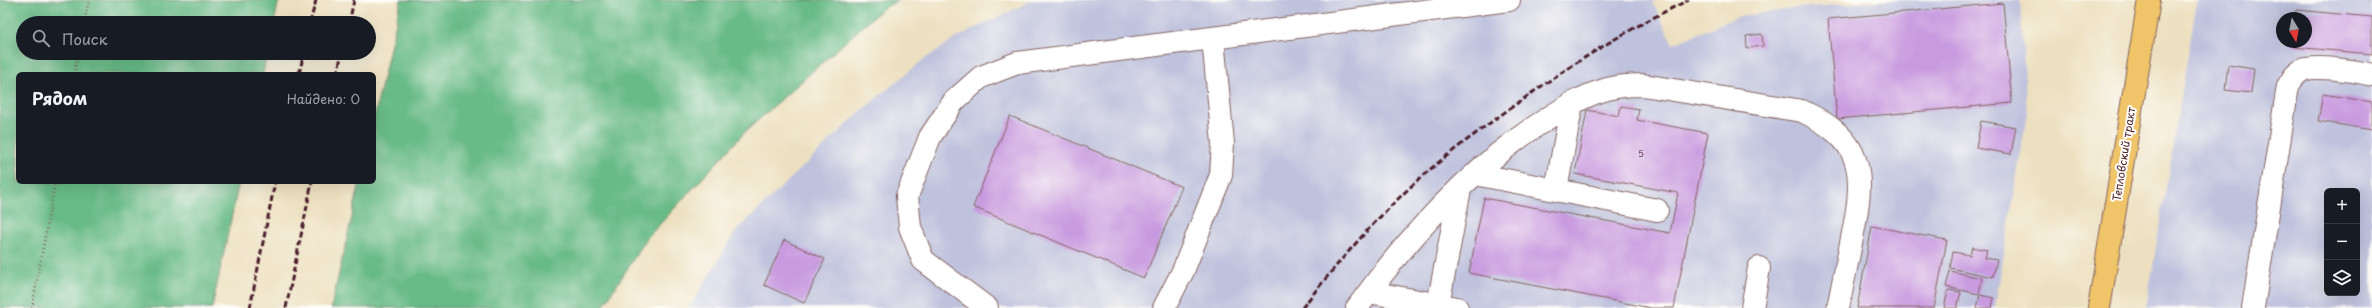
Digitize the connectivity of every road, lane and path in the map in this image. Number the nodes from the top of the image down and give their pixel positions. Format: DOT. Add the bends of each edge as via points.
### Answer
graph roads {
  1 [pos="89,0"];
  2 [pos="1509,0"];
  3 [pos="2149,0"];
  4 [pos="86,16"];
  5 [pos="1213,39"];
  6 [pos="77,60"];
  7 [pos="74,72"];
  8 [pos="2372,75"];
  9 [pos="1572,103"];
  10 [pos="1475,174"];
  11 [pos="55,184"];
  12 [pos="1460,189"];
  13 [pos="1556,190"];
  14 [pos="1657,210"];
  15 [pos="1759,268"];
  16 [pos="1363,300"];
  17 [pos="1447,306"];
  18 [pos="32,308"];
  19 [pos="987,308"];
  20 [pos="1164,308"];
  21 [pos="1752,308"];
  22 [pos="1838,308"];
  23 [pos="2099,308"];
  24 [pos="2253,308"];
  1 -- 4 [label="path"];
  2 -- 5 [label="lane"];
  3 -- 23 [label="main road, Тепловский тракт"];
  5 -- 19 [label="lane" via="1017,63 981,77 954,101 930,137 907,196 910,227 923,260"];
  5 -- 20 [label="lane" via="1223,143 1221,176 1183,271"];
  6 -- 7 [label="path"];
  8 -- 24 [label="lane" via="2319,68 2303,70 2294,76 2288,86"];
  9 -- 10 [label="lane" via="1518,138"];
  9 -- 13 [label="lane"];
  9 -- 22 [label="lane" via="1601,91 1643,84 1802,111 1821,120 1836,132 1850,150 1857,162 1860,178 1860,199"];
  10 -- 12 [label="lane"];
  10 -- 13 [label="lane"];
  11 -- 18 [label="path"];
  12 -- 16 [label="lane" via="1388,265"];
  12 -- 17 [label="lane"];
  13 -- 14 [label="lane"];
  15 -- 21 [label="lane"];
  16 -- 17 [label="lane"];
}
